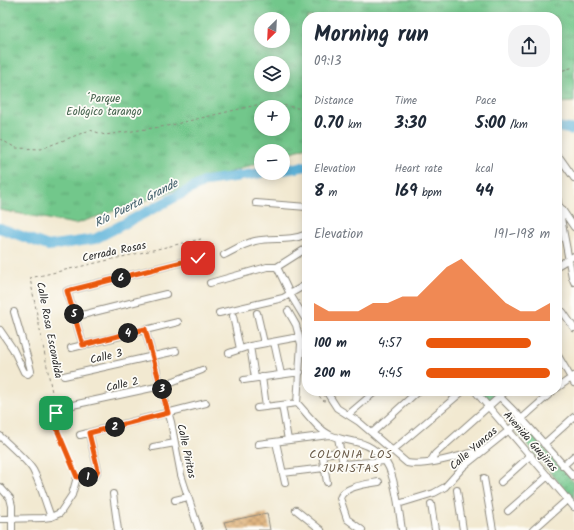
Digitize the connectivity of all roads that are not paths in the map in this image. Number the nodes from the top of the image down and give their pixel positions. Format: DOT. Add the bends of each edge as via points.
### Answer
graph roads {
  1 [pos="562,161"];
  2 [pos="574,178"];
  3 [pos="256,203"];
  4 [pos="302,207"];
  5 [pos="562,209"];
  6 [pos="562,217"];
  7 [pos="574,227"];
  8 [pos="302,235"];
  9 [pos="302,251"];
  10 [pos="224,255"];
  11 [pos="572,257"];
  12 [pos="198,258"];
  13 [pos="562,263"];
  14 [pos="277,267"];
  15 [pos="574,282"];
  16 [pos="210,283"];
  17 [pos="302,287"];
  18 [pos="166,294"];
  19 [pos="290,294"];
  20 [pos="288,311"];
  21 [pos="14,312"];
  22 [pos="563,312"];
  23 [pos="219,313"];
  24 [pos="257,313"];
  25 [pos="302,313"];
  26 [pos="233,316"];
  27 [pos="74,317"];
  28 [pos="178,322"];
  29 [pos="574,328"];
  30 [pos="145,329"];
  31 [pos="0,330"];
  32 [pos="299,337"];
  33 [pos="274,342"];
  34 [pos="264,344"];
  35 [pos="83,345"];
  36 [pos="250,346"];
  37 [pos="71,348"];
  38 [pos="240,349"];
  39 [pos="176,351"];
  40 [pos="229,353"];
  41 [pos="152,355"];
  42 [pos="562,362"];
  43 [pos="202,370"];
  44 [pos="300,372"];
  45 [pos="281,374"];
  46 [pos="64,376"];
  47 [pos="262,377"];
  48 [pos="255,378"];
  49 [pos="573,379"];
  50 [pos="244,380"];
  51 [pos="562,385"];
  52 [pos="161,386"];
  53 [pos="329,396"];
  54 [pos="370,396"];
  55 [pos="412,396"];
  56 [pos="457,396"];
  57 [pos="479,396"];
  58 [pos="500,396"];
  59 [pos="547,396"];
  60 [pos="206,403"];
  61 [pos="297,403"];
  62 [pos="282,405"];
  63 [pos="68,406"];
  64 [pos="488,406"];
  65 [pos="266,407"];
  66 [pos="257,408"];
  67 [pos="168,413"];
  68 [pos="349,414"];
  69 [pos="574,417"];
  70 [pos="522,419"];
  71 [pos="508,431"];
  72 [pos="372,432"];
  73 [pos="89,433"];
  74 [pos="80,435"];
  75 [pos="329,435"];
  76 [pos="0,436"];
  77 [pos="338,438"];
  78 [pos="288,440"];
  79 [pos="276,442"];
  80 [pos="175,443"];
  81 [pos="258,444"];
  82 [pos="544,444"];
  83 [pos="153,447"];
  84 [pos="484,449"];
  85 [pos="392,451"];
  86 [pos="341,452"];
  87 [pos="531,455"];
  88 [pos="574,456"];
  89 [pos="385,460"];
  90 [pos="430,462"];
  91 [pos="563,466"];
  92 [pos="324,468"];
  93 [pos="283,473"];
  94 [pos="548,476"];
  95 [pos="574,477"];
  96 [pos="484,478"];
  97 [pos="328,482"];
  98 [pos="379,482"];
  99 [pos="501,482"];
  100 [pos="285,483"];
  101 [pos="0,487"];
  102 [pos="457,490"];
  103 [pos="113,494"];
  104 [pos="188,497"];
  105 [pos="568,499"];
  106 [pos="175,500"];
  107 [pos="398,504"];
  108 [pos="431,504"];
  109 [pos="574,507"];
  110 [pos="296,510"];
  111 [pos="508,511"];
  112 [pos="51,517"];
  113 [pos="12,518"];
  114 [pos="0,519"];
  115 [pos="12,530"];
  116 [pos="118,530"];
  117 [pos="199,530"];
  118 [pos="321,530"];
  119 [pos="362,530"];
  120 [pos="402,530"];
  121 [pos="435,530"];
  122 [pos="463,530"];
  123 [pos="493,530"];
  124 [pos="533,530"];
  1 -- 2 [label="street"];
  3 -- 4 [label="street"];
  5 -- 7 [label="street"];
  6 -- 11 [label="street"];
  8 -- 10 [label="street" via="244,244"];
  9 -- 14 [label="street"];
  11 -- 13 [label="street"];
  11 -- 15 [label="street"];
  12 -- 27 [label="street" via="67,291"];
  14 -- 16 [label="street" via="267,267"];
  14 -- 19 [label="street"];
  17 -- 19 [label="street"];
  18 -- 27 [label="street"];
  19 -- 23 [label="street" via="283,298"];
  19 -- 25 [label="street"];
  20 -- 32 [label="street"];
  21 -- 31 [label="street" via="31,371 28,374 24,372"];
  22 -- 29 [label="street"];
  24 -- 34 [label="street"];
  26 -- 38 [label="street"];
  27 -- 35 [label="street"];
  28 -- 30 [label="street"];
  30 -- 35 [label="street"];
  30 -- 41 [label="street, Calle Piritas"];
  32 -- 33 [label="street"];
  32 -- 44 [label="street"];
  33 -- 34 [label="street"];
  33 -- 45 [label="street"];
  34 -- 36 [label="street"];
  35 -- 37 [label="street"];
  36 -- 38 [label="street"];
  36 -- 48 [label="street"];
  38 -- 40 [label="street"];
  39 -- 41 [label="street, Calle 3"];
  41 -- 46 [label="street, Calle 3"];
  41 -- 52 [label="street, Calle Piritas"];
  42 -- 49 [label="street"];
  43 -- 52 [label="street, Calle 2"];
  44 -- 45 [label="street"];
  44 -- 61 [label="street"];
  45 -- 47 [label="street"];
  47 -- 48 [label="street"];
  47 -- 65 [label="street"];
  48 -- 50 [label="street"];
  49 -- 51 [label="street"];
  52 -- 63 [label="street, Calle 2"];
  52 -- 67 [label="street, Calle Piritas"];
  53 -- 68 [label="street" via="337,408"];
  54 -- 68 [label="street"];
  55 -- 72 [label="street"];
  56 -- 85 [label="street"];
  57 -- 64 [label="street, Avenida Guajiras"];
  58 -- 64 [label="street, Avenida Guajiras"];
  58 -- 70 [label="street, Avenida Guajiras"];
  59 -- 70 [label="street, Calle Yuncas"];
  60 -- 67 [label="street"];
  61 -- 62 [label="street"];
  61 -- 75 [label="street"];
  62 -- 65 [label="street"];
  62 -- 78 [label="street"];
  64 -- 71 [label="street, Avenida Guajiras"];
  64 -- 90 [label="street" via="435,454"];
  65 -- 66 [label="street"];
  67 -- 73 [label="street"];
  67 -- 80 [label="street, Calle Piritas"];
  68 -- 72 [label="street"];
  69 -- 82 [label="street"];
  70 -- 71 [label="street, Calle Yuncas"];
  70 -- 82 [label="street, Avenida Guajiras"];
  71 -- 84 [label="street, Calle Yuncas"];
  71 -- 87 [label="street, Avenida Guajiras"];
  72 -- 85 [label="street"];
  73 -- 74 [label="street"];
  73 -- 112 [label="street" via="98,473 95,476 77,477 72,495 60,513"];
  75 -- 77 [label="street"];
  75 -- 78 [label="street"];
  76 -- 112 [label="street" via="32,468"];
  77 -- 86 [label="street"];
  77 -- 89 [label="street" via="370,447"];
  78 -- 79 [label="street"];
  79 -- 81 [label="street"];
  79 -- 93 [label="street"];
  80 -- 83 [label="street"];
  80 -- 104 [label="street, Calle Piritas"];
  82 -- 91 [label="street, Avenida Guajiras"];
  84 -- 90 [label="street"];
  84 -- 107 [label="street, Calle Yuncas" via="445,487"];
  85 -- 90 [label="street" via="406,464"];
  86 -- 89 [label="street" via="343,464"];
  86 -- 92 [label="street" via="322,454"];
  87 -- 94 [label="street, Avenida Guajiras"];
  87 -- 99 [label="street"];
  88 -- 91 [label="street"];
  89 -- 107 [label="street" via="391,472"];
  91 -- 95 [label="street, Avenida Guajiras"];
  92 -- 93 [label="street"];
  92 -- 97 [label="street"];
  93 -- 100 [label="street"];
  94 -- 105 [label="street, Avenida Guajiras"];
  94 -- 111 [label="street"];
  96 -- 123 [label="street"];
  98 -- 119 [label="street" via="347,489 340,498 347,519"];
  101 -- 113 [label="street" via="10,498"];
  102 -- 122 [label="street"];
  103 -- 116 [label="street"];
  104 -- 106 [label="street"];
  104 -- 117 [label="street, Calle Piritas"];
  105 -- 109 [label="street, Avenida Guajiras"];
  105 -- 124 [label="street"];
  107 -- 120 [label="street"];
  108 -- 121 [label="street"];
  110 -- 118 [label="street"];
  112 -- 113 [label="street"];
  113 -- 114 [label="street"];
  113 -- 115 [label="street"];
}
